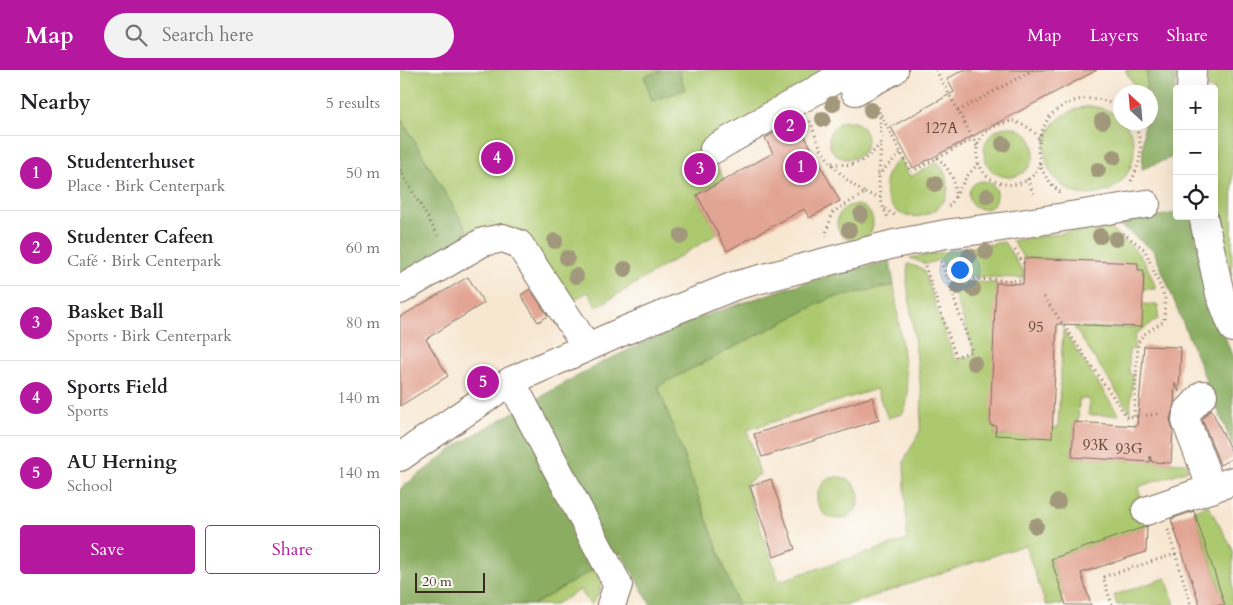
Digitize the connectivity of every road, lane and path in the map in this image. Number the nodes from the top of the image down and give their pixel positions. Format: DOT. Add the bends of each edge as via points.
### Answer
graph roads {
  1 [pos="936,70"];
  2 [pos="1034,70"];
  3 [pos="1192,70"];
  4 [pos="866,76"];
  5 [pos="1191,85"];
  6 [pos="802,98"];
  7 [pos="1113,105"];
  8 [pos="958,111"];
  9 [pos="879,113"];
  10 [pos="1136,130"];
  11 [pos="973,139"];
  12 [pos="1039,140"];
  13 [pos="881,143"];
  14 [pos="977,146"];
  15 [pos="714,149"];
  16 [pos="901,153"];
  17 [pos="937,158"];
  18 [pos="831,163"];
  19 [pos="979,163"];
  20 [pos="400,170"];
  21 [pos="878,175"];
  22 [pos="1134,175"];
  23 [pos="865,194"];
  24 [pos="880,196"];
  25 [pos="954,199"];
  26 [pos="1146,204"];
  27 [pos="1108,210"];
  28 [pos="1204,220"];
  29 [pos="946,234"];
  30 [pos="910,253"];
  31 [pos="452,259"];
  32 [pos="834,260"];
  33 [pos="925,266"];
  34 [pos="947,278"];
  35 [pos="1023,281"];
  36 [pos="400,290"];
  37 [pos="1044,297"];
  38 [pos="1233,328"];
  39 [pos="587,347"];
  40 [pos="512,381"];
  41 [pos="1195,404"];
  42 [pos="1134,416"];
  43 [pos="400,456"];
  44 [pos="1222,485"];
  45 [pos="1146,511"];
  46 [pos="611,605"];
  47 [pos="1112,605"];
  48 [pos="1191,605"];
  1 -- 8 [label="path"];
  2 -- 8 [label="path"];
  3 -- 5 [label="street"];
  4 -- 6 [label="street"];
  4 -- 9 [label="path"];
  6 -- 15 [label="street"];
  6 -- 18 [label="path" via="820,147"];
  7 -- 12 [label="path" via="1099,99 1072,101 1052,114"];
  8 -- 11 [label="path"];
  9 -- 13 [label="path"];
  9 -- 16 [label="path"];
  10 -- 22 [label="path" via="1141,145"];
  11 -- 14 [label="path"];
  11 -- 17 [label="path"];
  12 -- 14 [label="path" via="1023,125 1002,122 992,126"];
  12 -- 19 [label="path" via="1038,165 1028,179 1018,184 1009,185 990,179"];
  13 -- 18 [label="path" via="866,160 847,166"];
  13 -- 21 [label="path"];
  14 -- 19 [label="path"];
  16 -- 17 [label="path" via="912,172"];
  16 -- 21 [label="path"];
  17 -- 25 [label="path" via="946,164 951,174"];
  18 -- 23 [label="path"];
  19 -- 25 [label="path"];
  20 -- 31 [label="path"];
  21 -- 24 [label="path"];
  23 -- 24 [label="path"];
  23 -- 32 [label="path" via="833,212 826,232"];
  24 -- 30 [label="path" via="886,215"];
  25 -- 29 [label="path" via="948,214"];
  26 -- 27 [label="street"];
  27 -- 29 [label="street"];
  27 -- 42 [label="path" via="1113,225 1145,250 1166,298 1164,321 1138,343"];
  28 -- 38 [label="street" via="1220,294"];
  29 -- 30 [label="street"];
  30 -- 32 [label="street"];
  30 -- 33 [label="path"];
  31 -- 36 [label="street"];
  31 -- 39 [label="street" via="483,242 503,238 519,244"];
  32 -- 39 [label="street" via="734,286"];
  33 -- 34 [label="path" via="941,261"];
  33 -- 34 [label="path" via="956,357 972,351"];
  34 -- 35 [label="path"];
  37 -- 42 [label="path" via="1127,417"];
  39 -- 40 [label="street"];
  40 -- 43 [label="street"];
  40 -- 46 [label="street" via="618,585"];
  41 -- 42 [label="path"];
  41 -- 44 [label="street" via="1186,421"];
  44 -- 45 [label="street"];
  47 -- 48 [label="path" via="1103,577 1175,554"];
}
